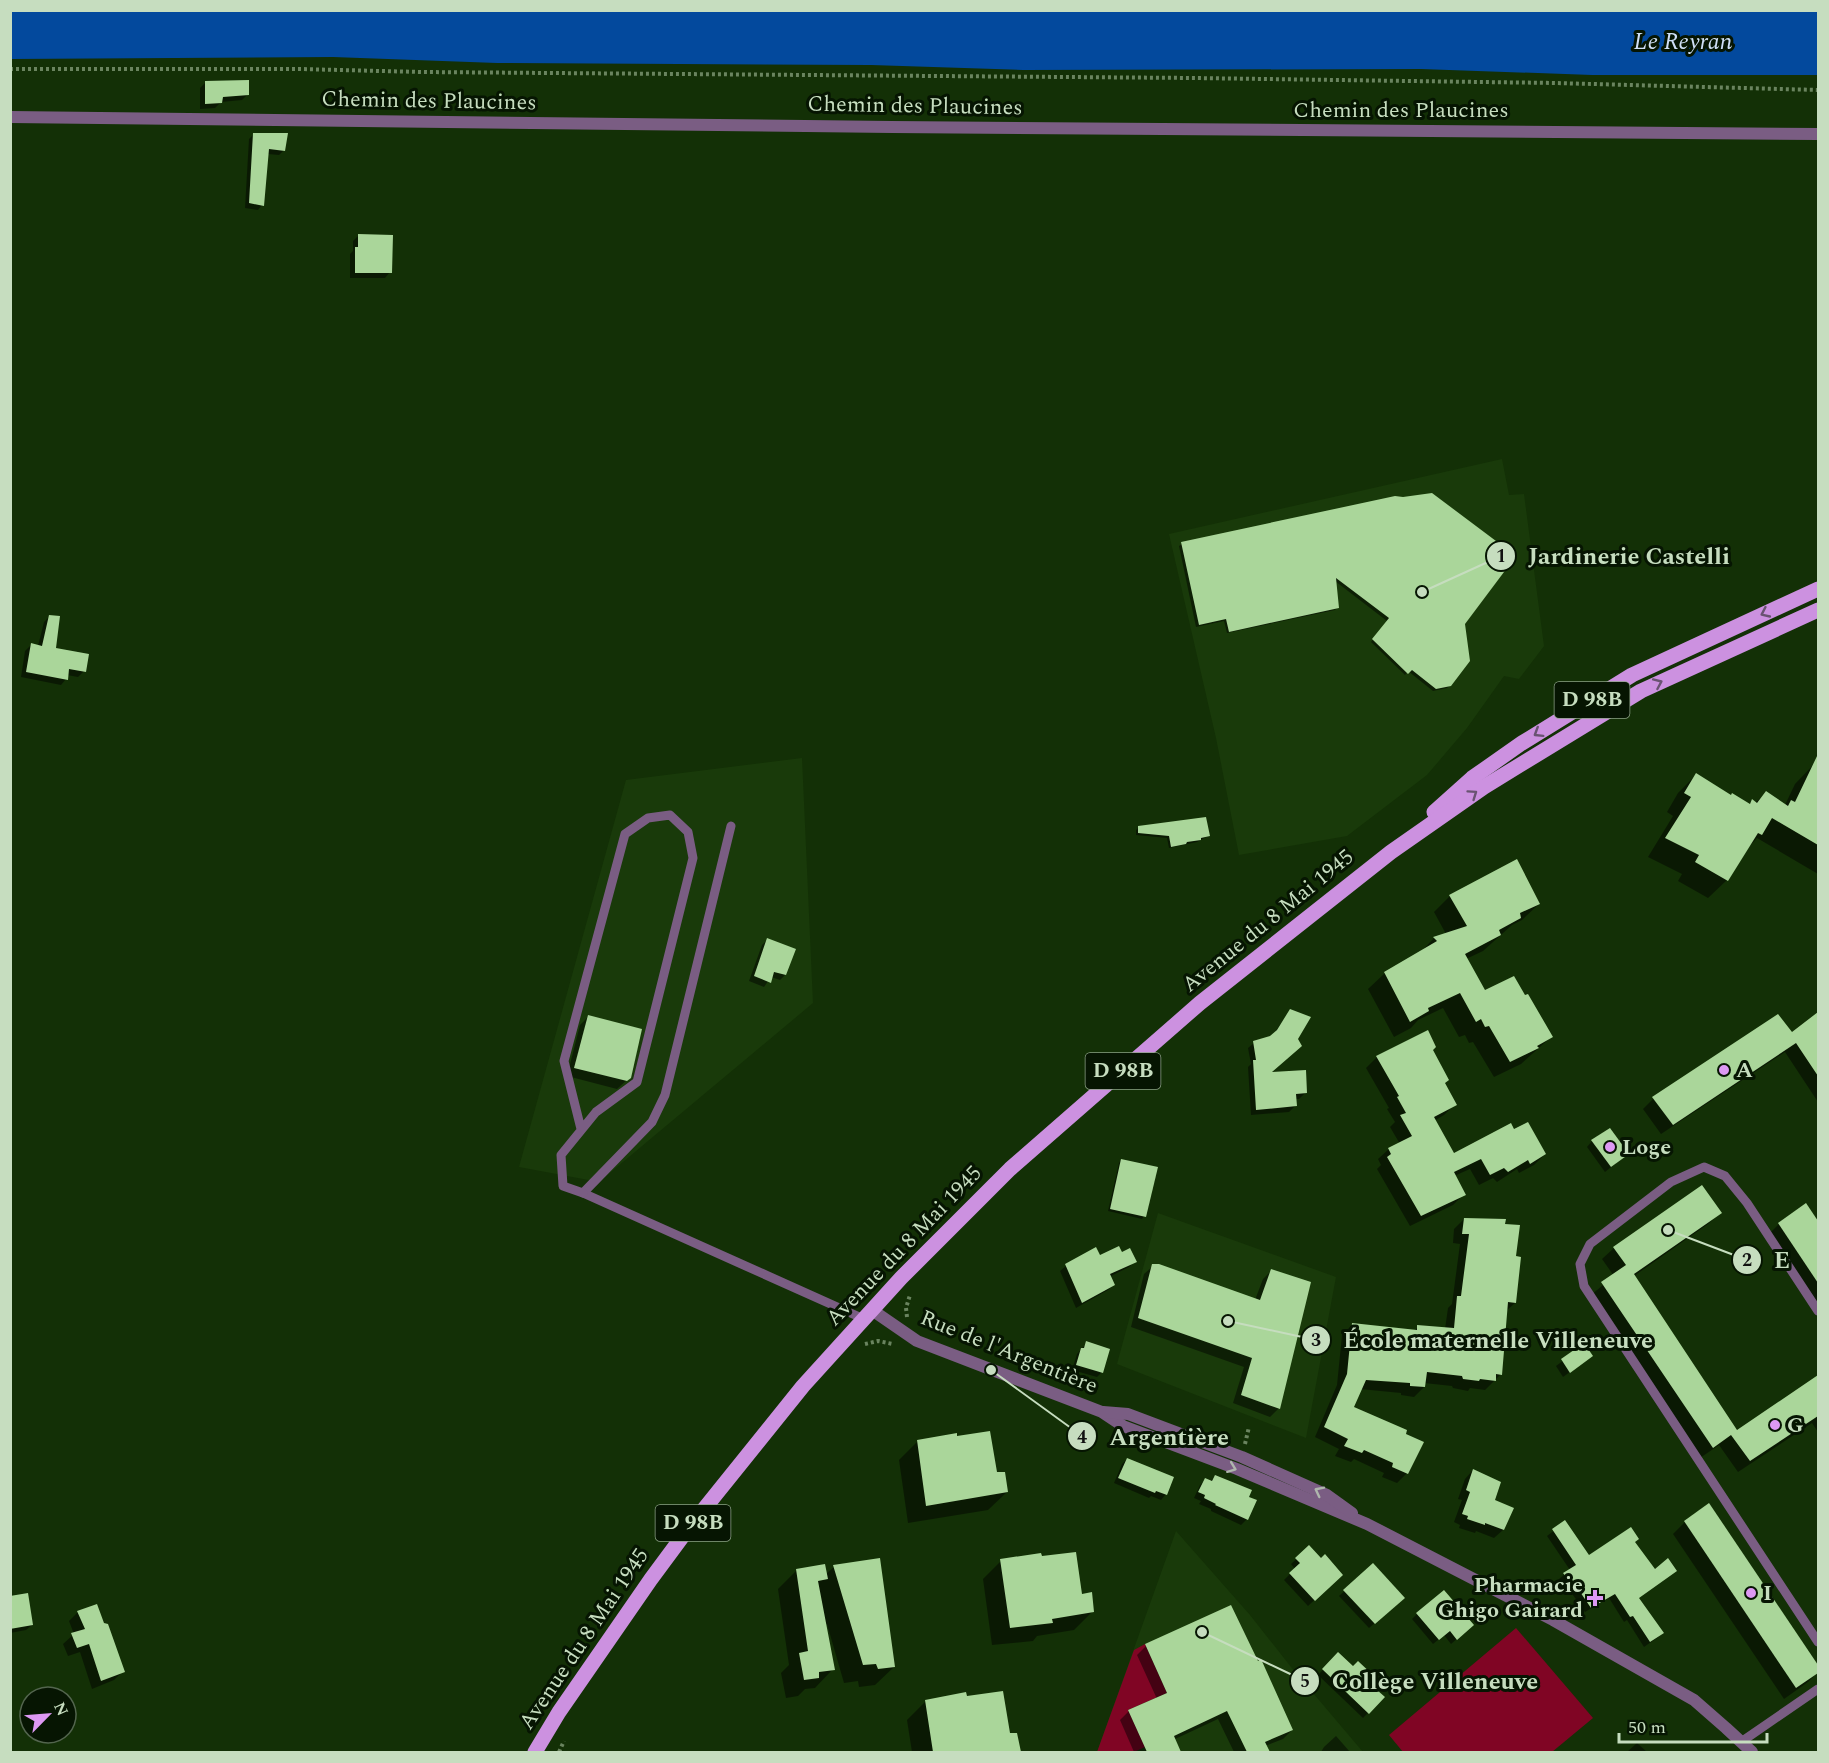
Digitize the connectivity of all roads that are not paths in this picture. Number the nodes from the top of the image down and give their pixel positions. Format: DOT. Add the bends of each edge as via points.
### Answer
graph roads {
  1 [pos="10,117"];
  2 [pos="1818,134"];
  3 [pos="1818,589"];
  4 [pos="1818,610"];
  5 [pos="731,826"];
  6 [pos="1391,852"];
  7 [pos="581,1129"];
  8 [pos="583,1193"];
  9 [pos="1818,1311"];
  10 [pos="868,1314"];
  11 [pos="1818,1642"];
  12 [pos="1818,1689"];
  13 [pos="1741,1742"];
  14 [pos="535,1752"];
  15 [pos="1752,1752"];
  1 -- 2 [label="street, Chemin des Plaucines"];
  3 -- 6 [label="main road, Avenue du 8 Mai 1945 / D 98B, one-way" via="1632,675 1472,778"];
  6 -- 4 [label="main road, Avenue du 8 Mai 1945 / D 98B, one-way" via="1484,787 1641,691"];
  5 -- 8 [label="lane" via="665,1095 652,1122"];
  6 -- 10 [label="main road, Avenue du 8 Mai 1945 / D 98B" via="1200,1003 1010,1169"];
  7 -- 7 [label="lane" via="596,1112 637,1082 693,858 688,832 670,815 648,818 625,834 564,1061"];
  7 -- 8 [label="lane" via="561,1155 563,1186"];
  8 -- 10 [label="lane"];
  9 -- 11 [label="lane" via="1740,1194 1725,1176 1704,1167 1671,1182 1590,1244 1580,1264 1584,1286"];
  10 -- 13 [label="street, Rue de l'Argentière" via="917,1341 1102,1412 1123,1426 1367,1524 1654,1676 1694,1701"];
  10 -- 14 [label="main road, Avenue du 8 Mai 1945 / D 98B" via="803,1386 688,1528"];
  12 -- 13 [label="lane"];
  13 -- 15 [label="street, Rue de l'Argentière"];
}
